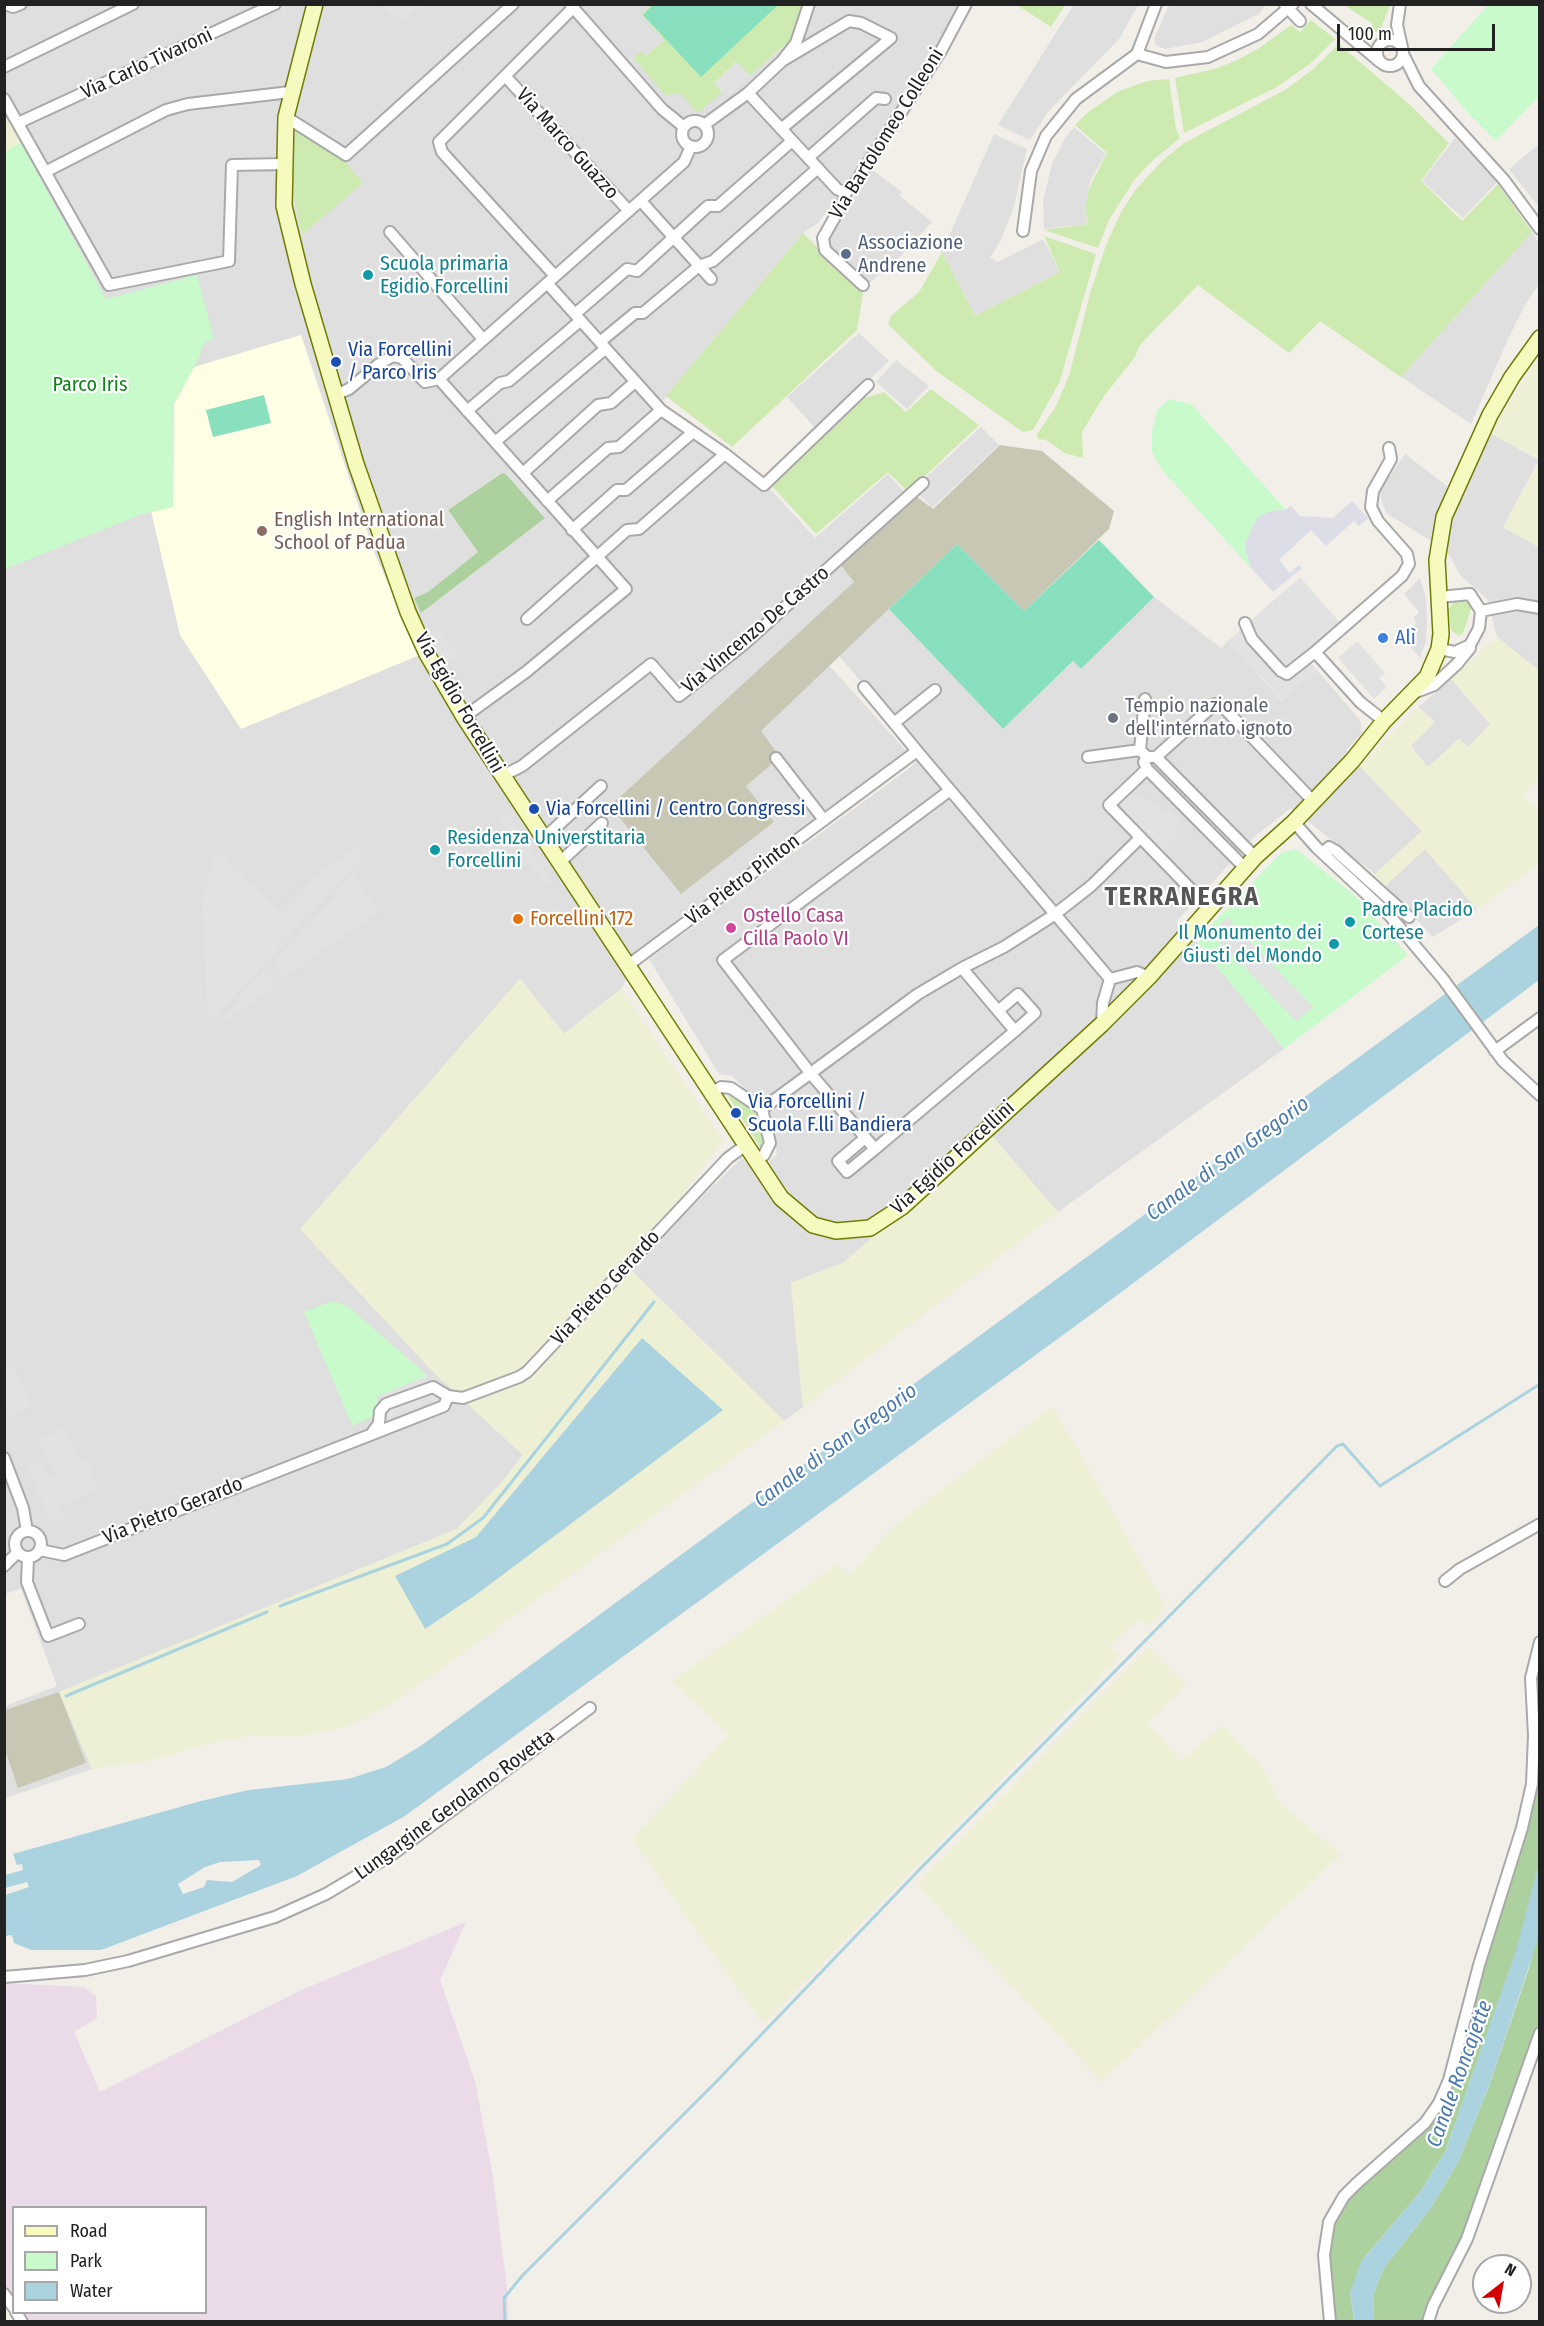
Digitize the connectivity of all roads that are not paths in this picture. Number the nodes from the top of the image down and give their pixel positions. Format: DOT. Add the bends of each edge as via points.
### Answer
graph roads {
  1 [pos="21,4"];
  2 [pos="134,4"];
  3 [pos="276,4"];
  4 [pos="315,4"];
  5 [pos="513,4"];
  6 [pos="809,4"];
  7 [pos="966,4"];
  8 [pos="1156,4"];
  9 [pos="1311,4"];
  10 [pos="1401,4"];
  11 [pos="7,6"];
  12 [pos="572,6"];
  13 [pos="1289,6"];
  14 [pos="1300,21"];
  15 [pos="1397,25"];
  16 [pos="1383,42"];
  17 [pos="1361,45"];
  18 [pos="1403,51"];
  19 [pos="1137,54"];
  20 [pos="783,61"];
  21 [pos="1384,64"];
  22 [pos="4,67"];
  23 [pos="506,77"];
  24 [pos="1416,82"];
  25 [pos="290,92"];
  26 [pos="748,93"];
  27 [pos="4,99"];
  28 [pos="885,99"];
  29 [pos="286,117"];
  30 [pos="18,123"];
  31 [pos="704,125"];
  32 [pos="684,128"];
  33 [pos="782,129"];
  34 [pos="792,141"];
  35 [pos="691,146"];
  36 [pos="808,158"];
  37 [pos="285,164"];
  38 [pos="818,168"];
  39 [pos="45,172"];
  40 [pos="845,193"];
  41 [pos="641,201"];
  42 [pos="628,211"];
  43 [pos="1536,213"];
  44 [pos="1539,228"];
  45 [pos="1023,231"];
  46 [pos="390,232"];
  47 [pos="674,238"];
  48 [pos="699,266"];
  49 [pos="711,279"];
  50 [pos="551,280"];
  51 [pos="863,285"];
  52 [pos="577,317"];
  53 [pos="1539,338"];
  54 [pos="483,339"];
  55 [pos="603,345"];
  56 [pos="439,379"];
  57 [pos="635,382"];
  58 [pos="868,385"];
  59 [pos="335,395"];
  60 [pos="661,410"];
  61 [pos="467,411"];
  62 [pos="692,433"];
  63 [pos="495,442"];
  64 [pos="1389,448"];
  65 [pos="725,454"];
  66 [pos="523,473"];
  67 [pos="923,483"];
  68 [pos="546,501"];
  69 [pos="572,530"];
  70 [pos="597,558"];
  71 [pos="1440,597"];
  72 [pos="1539,608"];
  73 [pos="1481,611"];
  74 [pos="527,619"];
  75 [pos="1245,623"];
  76 [pos="1473,639"];
  77 [pos="1439,650"];
  78 [pos="1315,652"];
  79 [pos="864,687"];
  80 [pos="935,690"];
  81 [pos="1411,694"];
  82 [pos="1145,699"];
  83 [pos="1215,704"];
  84 [pos="1227,711"];
  85 [pos="464,717"];
  86 [pos="1384,721"];
  87 [pos="894,723"];
  88 [pos="917,751"];
  89 [pos="1148,755"];
  90 [pos="1088,757"];
  91 [pos="776,758"];
  92 [pos="1147,770"];
  93 [pos="501,776"];
  94 [pos="601,786"];
  95 [pos="949,791"];
  96 [pos="1313,801"];
  97 [pos="824,820"];
  98 [pos="1294,822"];
  99 [pos="602,823"];
  100 [pos="542,837"];
  101 [pos="1139,840"];
  102 [pos="1323,853"];
  103 [pos="1250,862"];
  104 [pos="559,863"];
  105 [pos="1209,908"];
  106 [pos="1054,915"];
  107 [pos="1409,917"];
  108 [pos="627,966"];
  109 [pos="962,968"];
  110 [pos="1149,976"];
  111 [pos="1110,979"];
  112 [pos="998,1011"];
  113 [pos="1539,1018"];
  114 [pos="1102,1024"];
  115 [pos="1015,1031"];
  116 [pos="1493,1048"];
  117 [pos="811,1074"];
  118 [pos="712,1092"];
  119 [pos="1539,1095"];
  120 [pos="762,1109"];
  121 [pos="865,1138"];
  122 [pos="746,1145"];
  123 [pos="875,1149"];
  124 [pos="756,1160"];
  125 [pos="454,1397"];
  126 [pos="384,1425"];
  127 [pos="4,1458"];
  128 [pos="1539,1524"];
  129 [pos="27,1531"];
  130 [pos="10,1542"];
  131 [pos="40,1550"];
  132 [pos="23,1555"];
  133 [pos="4,1566"];
  134 [pos="1445,1581"];
  135 [pos="79,1624"];
  136 [pos="1539,1642"];
  137 [pos="590,1708"];
  138 [pos="4,1977"];
  139 [pos="1539,2033"];
  140 [pos="1330,2322"];
  141 [pos="1428,2322"];
  1 -- 11 [label="street"];
  2 -- 22 [label="street"];
  3 -- 30 [label="street, Via Carlo Tivaroni"];
  4 -- 25 [label="street, Via Egidio Forcellini"];
  5 -- 29 [label="street" via="346,155"];
  6 -- 20 [label="street" via="796,43"];
  7 -- 40 [label="street, Via Bartolomeo Colleoni" via="941,51"];
  8 -- 19 [label="street"];
  9 -- 17 [label="street"];
  10 -- 15 [label="street"];
  12 -- 23 [label="street"];
  12 -- 32 [label="street" via="662,109"];
  13 -- 14 [label="street"];
  13 -- 19 [label="street" via="1258,34 1208,57 1166,62"];
  15 -- 16 [label="street"];
  15 -- 18 [label="street"];
  16 -- 17 [label="street"];
  16 -- 18 [label="street" via="1397,41"];
  16 -- 21 [label="street" via="1377,50"];
  17 -- 21 [label="street"];
  18 -- 21 [label="street" via="1400,62"];
  18 -- 24 [label="street"];
  19 -- 45 [label="street" via="1076,99 1046,136 1031,171"];
  20 -- 26 [label="street"];
  20 -- 33 [label="street" via="849,21 891,38"];
  21 -- 24 [label="street"];
  23 -- 42 [label="street, Via Marco Guazzo"];
  23 -- 50 [label="street" via="442,137 440,147"];
  24 -- 43 [label="street"];
  25 -- 29 [label="street, Via Egidio Forcellini"];
  25 -- 39 [label="street" via="166,110"];
  26 -- 31 [label="street"];
  26 -- 33 [label="street"];
  27 -- 30 [label="street"];
  28 -- 36 [label="street" via="876,98"];
  29 -- 37 [label="street, Via Egidio Forcellini"];
  30 -- 39 [label="street"];
  31 -- 32 [label="street" via="695,122"];
  31 -- 35 [label="street" via="708,135 705,142"];
  32 -- 35 [label="street" via="682,136"];
  33 -- 34 [label="street"];
  34 -- 36 [label="street"];
  34 -- 47 [label="street" via="718,206 708,207"];
  35 -- 41 [label="street" via="684,162"];
  36 -- 38 [label="street"];
  37 -- 39 [label="street" via="232,165 229,261 109,285"];
  37 -- 59 [label="street, Via Egidio Forcellini" via="284,206"];
  38 -- 40 [label="street"];
  38 -- 48 [label="street" via="713,261"];
  40 -- 51 [label="street, Via Bartolomeo Colleoni" via="822,243"];
  41 -- 42 [label="street"];
  41 -- 47 [label="street"];
  42 -- 50 [label="street"];
  43 -- 44 [label="street"];
  46 -- 54 [label="street"];
  47 -- 48 [label="street"];
  47 -- 52 [label="street" via="636,271 627,270"];
  48 -- 49 [label="street"];
  48 -- 55 [label="street" via="643,313 635,313"];
  50 -- 52 [label="street"];
  50 -- 54 [label="street"];
  52 -- 55 [label="street"];
  52 -- 61 [label="street" via="509,381 500,383"];
  53 -- 71 [label="street" via="1496,405 1450,502 1439,534"];
  54 -- 56 [label="street"];
  55 -- 57 [label="street"];
  55 -- 63 [label="street"];
  56 -- 59 [label="street" via="425,382 402,358 393,356"];
  56 -- 61 [label="street"];
  57 -- 60 [label="street"];
  57 -- 66 [label="street" via="611,403 598,405"];
  58 -- 65 [label="street" via="764,485"];
  59 -- 85 [label="street, Via Egidio Forcellini" via="408,612"];
  60 -- 62 [label="street"];
  60 -- 68 [label="street" via="619,447 608,448"];
  61 -- 63 [label="street"];
  62 -- 65 [label="street"];
  62 -- 69 [label="street"];
  63 -- 66 [label="street"];
  64 -- 78 [label="street" via="1391,459 1373,491 1371,507 1407,554 1409,564 1402,576"];
  65 -- 70 [label="street" via="639,529 627,530"];
  66 -- 68 [label="street"];
  67 -- 93 [label="street, Via Vincenzo De Castro" via="744,645 679,696 651,664 522,766"];
  68 -- 69 [label="street"];
  69 -- 70 [label="street"];
  70 -- 74 [label="street"];
  70 -- 85 [label="street" via="626,589 526,672"];
  71 -- 73 [label="street" via="1470,594"];
  71 -- 77 [label="street"];
  72 -- 73 [label="street" via="1517,604"];
  73 -- 76 [label="street"];
  75 -- 78 [label="street" via="1252,639 1287,674"];
  76 -- 77 [label="street" via="1464,650"];
  76 -- 81 [label="street" via="1469,651 1449,671 1423,691"];
  77 -- 81 [label="street, Via Egidio Forcellini" via="1432,670"];
  78 -- 86 [label="street" via="1360,702"];
  79 -- 87 [label="street"];
  80 -- 87 [label="street"];
  81 -- 86 [label="street, Via Egidio Forcellini"];
  82 -- 89 [label="street"];
  83 -- 89 [label="street"];
  84 -- 96 [label="street"];
  85 -- 93 [label="street, Via Egidio Forcellini"];
  86 -- 96 [label="street, Via Egidio Forcellini"];
  87 -- 88 [label="street"];
  88 -- 95 [label="street"];
  88 -- 97 [label="street, Via Pietro Pinton"];
  89 -- 90 [label="street"];
  89 -- 92 [label="street" via="1144,762"];
  89 -- 103 [label="street"];
  91 -- 97 [label="street"];
  92 -- 101 [label="street" via="1109,805"];
  92 -- 103 [label="street"];
  93 -- 100 [label="street, Via Egidio Forcellini"];
  94 -- 100 [label="street"];
  95 -- 106 [label="street"];
  95 -- 117 [label="street" via="723,960"];
  96 -- 98 [label="street, Via Egidio Forcellini"];
  97 -- 108 [label="street, Via Pietro Pinton"];
  98 -- 102 [label="street"];
  98 -- 103 [label="street, Via Egidio Forcellini"];
  99 -- 104 [label="street"];
  100 -- 104 [label="street, Via Egidio Forcellini"];
  101 -- 105 [label="street"];
  101 -- 106 [label="street"];
  102 -- 107 [label="street" via="1329,847 1336,851"];
  102 -- 116 [label="street" via="1390,916 1443,979"];
  103 -- 105 [label="street, Via Egidio Forcellini"];
  104 -- 108 [label="street, Via Egidio Forcellini"];
  105 -- 110 [label="street, Via Egidio Forcellini"];
  106 -- 109 [label="street"];
  106 -- 111 [label="street"];
  108 -- 118 [label="street, Via Egidio Forcellini"];
  109 -- 112 [label="street"];
  109 -- 117 [label="street" via="918,994"];
  110 -- 111 [label="street" via="1137,972"];
  110 -- 114 [label="street, Via Egidio Forcellini"];
  111 -- 114 [label="street"];
  112 -- 115 [label="street"];
  112 -- 115 [label="street" via="1018,994 1035,1013"];
  113 -- 116 [label="street"];
  114 -- 124 [label="street, Via Egidio Forcellini" via="902,1207 870,1228 836,1231 813,1225 781,1198"];
  115 -- 123 [label="street"];
  116 -- 119 [label="street"];
  117 -- 120 [label="street"];
  117 -- 121 [label="street"];
  118 -- 120 [label="street" via="721,1087 731,1088"];
  118 -- 122 [label="street, Via Egidio Forcellini"];
  120 -- 124 [label="street" via="770,1143"];
  121 -- 123 [label="street"];
  121 -- 123 [label="street" via="838,1161 847,1172"];
  122 -- 124 [label="street, Via Egidio Forcellini"];
  122 -- 125 [label="street, Via Pietro Gerardo" via="728,1158 526,1372 474,1394"];
  125 -- 126 [label="street, Via Pietro Gerardo" via="444,1406"];
  125 -- 126 [label="street, Via Pietro Gerardo" via="433,1386 386,1404 380,1411"];
  126 -- 131 [label="street, Via Pietro Gerardo" via="64,1555"];
  127 -- 129 [label="street" via="20,1498"];
  128 -- 134 [label="street"];
  129 -- 130 [label="street"];
  129 -- 131 [label="street" via="40,1538"];
  130 -- 132 [label="street"];
  131 -- 132 [label="street" via="35,1556"];
  132 -- 133 [label="street"];
  132 -- 135 [label="street" via="27,1582 48,1636"];
  136 -- 140 [label="street" via="1531,1678 1532,1784 1449,2080 1425,2123 1344,2196 1329,2222 1324,2255"];
  137 -- 138 [label="street, Lungargine Gerolamo Rovetta" via="393,1854 326,1894 264,1921 128,1961 69,1972"];
  139 -- 141 [label="street" via="1467,2239 1432,2306"];
}
